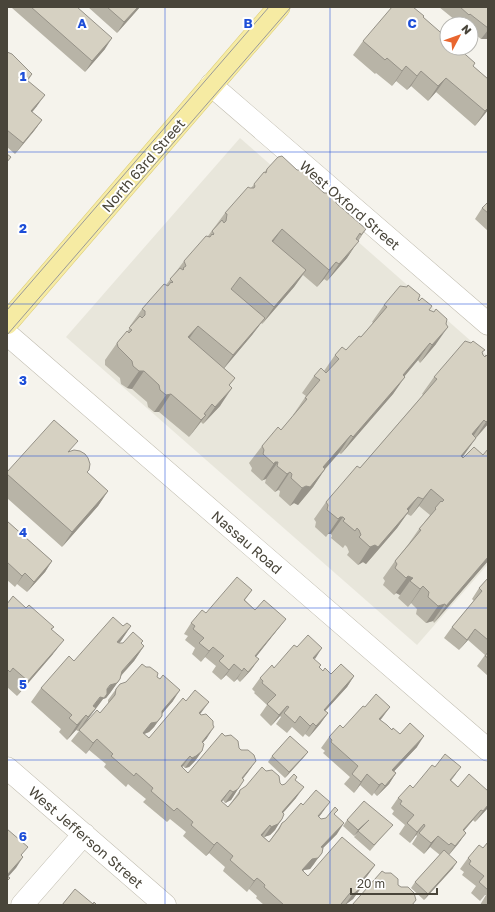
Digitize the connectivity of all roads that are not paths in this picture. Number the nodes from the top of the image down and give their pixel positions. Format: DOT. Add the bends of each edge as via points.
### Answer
graph roads {
  1 [pos="279,7"];
  2 [pos="211,86"];
  3 [pos="7,323"];
  4 [pos="488,324"];
  5 [pos="7,334"];
  6 [pos="488,750"];
  7 [pos="7,768"];
  8 [pos="84,834"];
  9 [pos="22,905"];
  10 [pos="165,905"];
  1 -- 2 [label="main road, North 63rd Street"];
  2 -- 3 [label="main road, North 63rd Street"];
  2 -- 4 [label="street, West Oxford Street"];
  5 -- 6 [label="street, Nassau Road"];
  7 -- 8 [label="street, West Jefferson Street"];
  8 -- 9 [label="street"];
  8 -- 10 [label="street, West Jefferson Street"];
}
